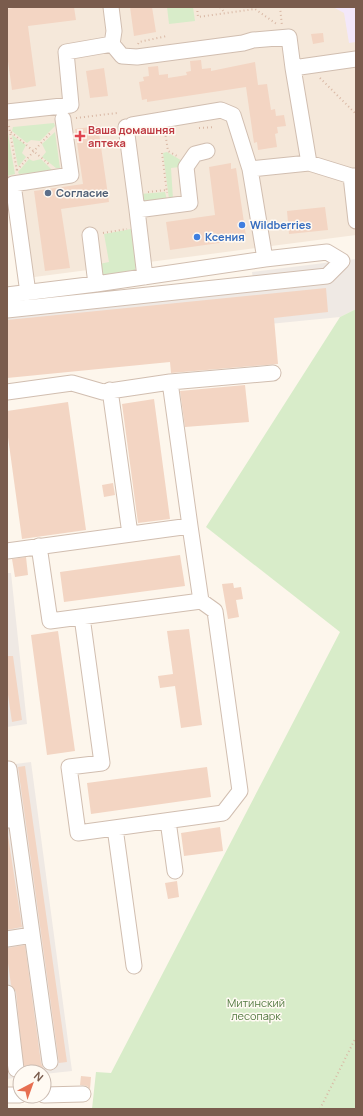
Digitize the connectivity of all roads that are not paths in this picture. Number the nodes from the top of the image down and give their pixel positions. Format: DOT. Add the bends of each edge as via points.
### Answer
graph roads {
  1 [pos="111,7"];
  2 [pos="112,44"];
  3 [pos="356,59"];
  4 [pos="300,67"];
  5 [pos="63,119"];
  6 [pos="8,122"];
  7 [pos="207,151"];
  8 [pos="308,163"];
  9 [pos="250,169"];
  10 [pos="354,176"];
  11 [pos="137,210"];
  12 [pos="356,221"];
  13 [pos="90,235"];
  14 [pos="265,259"];
  15 [pos="145,277"];
  16 [pos="96,284"];
  17 [pos="28,293"];
  18 [pos="7,295"];
  19 [pos="7,310"];
  20 [pos="273,373"];
  21 [pos="170,382"];
  22 [pos="110,390"];
  23 [pos="7,392"];
  24 [pos="190,526"];
  25 [pos="130,534"];
  26 [pos="39,546"];
  27 [pos="7,551"];
  28 [pos="201,601"];
  29 [pos="82,617"];
  30 [pos="9,769"];
  31 [pos="11,819"];
  32 [pos="168,821"];
  33 [pos="115,828"];
  34 [pos="174,871"];
  35 [pos="32,935"];
  36 [pos="7,939"];
  37 [pos="134,966"];
  38 [pos="7,993"];
  39 [pos="50,1062"];
  40 [pos="15,1064"];
  41 [pos="83,1094"];
  42 [pos="52,1095"];
  1 -- 2 [label="lane" via="114,31"];
  2 -- 4 [label="lane" via="122,56 137,58 289,37"];
  2 -- 6 [label="lane" via="66,52 71,105"];
  3 -- 4 [label="lane"];
  4 -- 8 [label="lane"];
  5 -- 17 [label="lane" via="70,175 13,184"];
  7 -- 11 [label="lane" via="195,154 186,167 190,203"];
  8 -- 9 [label="lane"];
  8 -- 10 [label="lane"];
  9 -- 11 [label="lane" via="233,115 221,110 129,126"];
  9 -- 14 [label="lane"];
  10 -- 12 [label="lane"];
  11 -- 15 [label="lane"];
  13 -- 16 [label="lane"];
  14 -- 15 [label="lane"];
  14 -- 19 [label="lane" via="327,252 342,261 327,276"];
  15 -- 16 [label="lane"];
  16 -- 17 [label="lane"];
  17 -- 18 [label="lane"];
  20 -- 21 [label="lane"];
  21 -- 22 [label="lane"];
  21 -- 24 [label="lane"];
  22 -- 23 [label="lane" via="103,392 72,383"];
  22 -- 25 [label="lane"];
  24 -- 25 [label="lane"];
  24 -- 28 [label="lane"];
  25 -- 26 [label="lane"];
  26 -- 27 [label="lane"];
  26 -- 29 [label="lane" via="50,622"];
  28 -- 29 [label="lane"];
  28 -- 32 [label="lane" via="215,611 240,791 224,813"];
  29 -- 33 [label="lane" via="102,763 68,767 78,833"];
  30 -- 31 [label="lane"];
  31 -- 35 [label="lane"];
  32 -- 33 [label="lane"];
  32 -- 34 [label="lane"];
  33 -- 37 [label="lane"];
  35 -- 36 [label="lane"];
  35 -- 39 [label="lane"];
  38 -- 40 [label="lane"];
  41 -- 42 [label="lane"];
}
